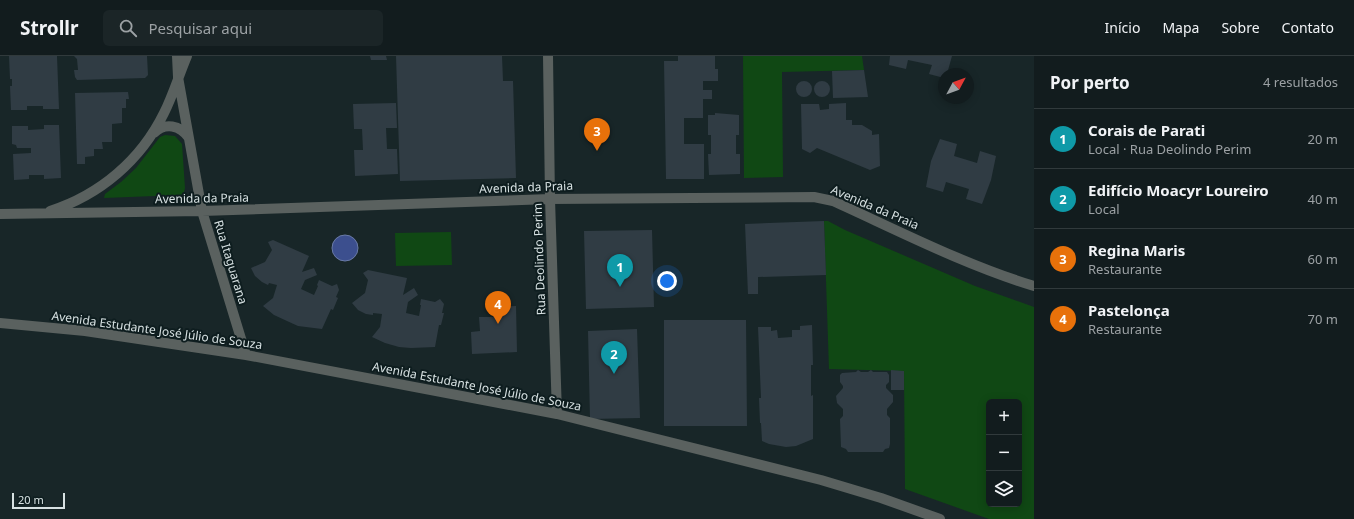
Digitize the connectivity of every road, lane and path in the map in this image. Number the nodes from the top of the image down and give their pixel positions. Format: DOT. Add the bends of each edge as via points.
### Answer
graph roads {
  1 [pos="177,56"];
  2 [pos="187,56"];
  3 [pos="548,56"];
  4 [pos="178,77"];
  5 [pos="152,134"];
  6 [pos="189,138"];
  7 [pos="550,199"];
  8 [pos="202,211"];
  9 [pos="0,214"];
  10 [pos="42,214"];
  11 [pos="1034,286"];
  12 [pos="0,323"];
  13 [pos="246,355"];
  14 [pos="557,414"];
  15 [pos="940,519"];
  1 -- 4 [label="street, Rua Itaguarana"];
  2 -- 4 [label="street"];
  3 -- 7 [label="street, Rua Deolindo Perim"];
  4 -- 5 [label="street" via="164,114"];
  4 -- 6 [label="street, Rua Itaguarana"];
  5 -- 6 [label="street" via="164,126 171,126 182,129"];
  5 -- 10 [label="street" via="131,161 99,188 81,199"];
  6 -- 8 [label="street, Rua Itaguarana"];
  7 -- 8 [label="street, Avenida da Praia"];
  7 -- 11 [label="street, Avenida da Praia" via="824,199 962,260"];
  7 -- 14 [label="street, Rua Deolindo Perim"];
  8 -- 10 [label="street, Avenida da Praia"];
  8 -- 13 [label="street, Rua Itaguarana"];
  9 -- 10 [label="street, Avenida da Praia"];
  12 -- 13 [label="street, Avenida Estudante José Júlio de Souza" via="85,331"];
  13 -- 14 [label="street, Avenida Estudante José Júlio de Souza"];
  14 -- 15 [label="street, Avenida Estudante José Júlio de Souza" via="821,480"];
}
